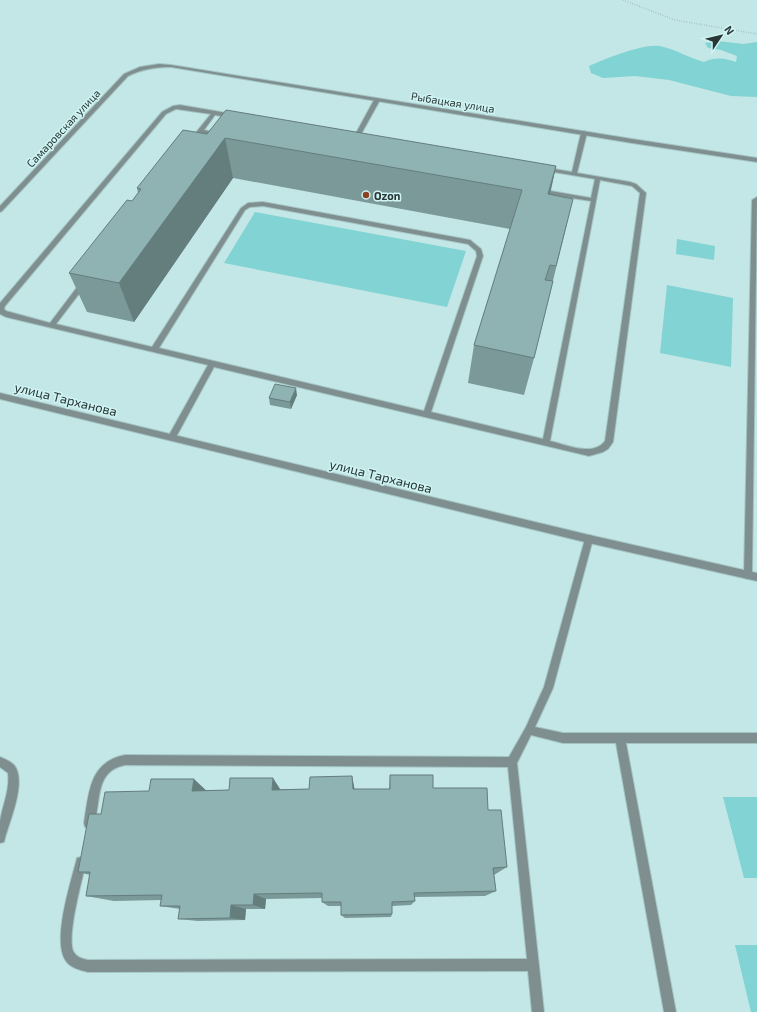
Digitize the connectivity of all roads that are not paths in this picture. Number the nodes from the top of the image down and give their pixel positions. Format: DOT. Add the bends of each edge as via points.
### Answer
graph roads {
  1 [pos="145,67"];
  2 [pos="377,100"];
  3 [pos="214,113"];
  4 [pos="200,131"];
  5 [pos="584,133"];
  6 [pos="223,136"];
  7 [pos="358,137"];
  8 [pos="195,138"];
  9 [pos="757,160"];
  10 [pos="574,174"];
  11 [pos="598,178"];
  12 [pos="531,189"];
  13 [pos="757,199"];
  14 [pos="594,200"];
  15 [pos="0,210"];
  16 [pos="90,276"];
  17 [pos="51,326"];
  18 [pos="154,350"];
  19 [pos="212,364"];
  20 [pos="0,396"];
  21 [pos="426,415"];
  22 [pos="172,438"];
  23 [pos="546,443"];
  24 [pos="754,483"];
  25 [pos="589,539"];
  26 [pos="748,576"];
  27 [pos="757,577"];
  28 [pos="529,730"];
  29 [pos="620,738"];
  30 [pos="757,738"];
  31 [pos="0,762"];
  32 [pos="512,762"];
  33 [pos="86,836"];
  34 [pos="0,838"];
  35 [pos="83,851"];
  36 [pos="533,965"];
  37 [pos="538,1012"];
  38 [pos="670,1012"];
  1 -- 2 [label="street, Рыбацкая улица" via="171,66"];
  1 -- 15 [label="street, Самаровская улица" via="130,72 122,79"];
  2 -- 5 [label="street, Рыбацкая улица"];
  2 -- 7 [label="street"];
  3 -- 4 [label="street"];
  3 -- 7 [label="street"];
  3 -- 17 [label="street" via="180,107 164,113 2,305 3,313 8,316"];
  4 -- 6 [label="street"];
  4 -- 8 [label="street"];
  5 -- 9 [label="street, Рыбацкая улица"];
  5 -- 10 [label="street"];
  7 -- 10 [label="street"];
  10 -- 11 [label="street"];
  11 -- 14 [label="street"];
  11 -- 23 [label="street" via="634,185 642,193 609,442 605,448 589,453"];
  12 -- 14 [label="street"];
  13 -- 24 [label="street"];
  14 -- 23 [label="street"];
  16 -- 17 [label="street"];
  17 -- 18 [label="street"];
  18 -- 19 [label="street"];
  18 -- 21 [label="street" via="243,209 248,205 263,204 470,242 479,250 480,256"];
  19 -- 21 [label="street"];
  19 -- 22 [label="street"];
  20 -- 22 [label="street, улица Тарханова"];
  21 -- 23 [label="street"];
  22 -- 25 [label="street, улица Тарханова"];
  24 -- 26 [label="street"];
  25 -- 26 [label="street, улица Тарханова"];
  25 -- 28 [label="street" via="548,688"];
  26 -- 27 [label="street, улица Тарханова"];
  28 -- 29 [label="street" via="563,738"];
  28 -- 32 [label="street"];
  29 -- 30 [label="street"];
  29 -- 38 [label="street"];
  31 -- 34 [label="street" via="6,764 13,773 13,788"];
  32 -- 33 [label="street" via="113,762 97,781"];
  32 -- 36 [label="street"];
  35 -- 36 [label="street" via="66,937 68,953 75,962 88,966"];
  36 -- 37 [label="street"];
}
